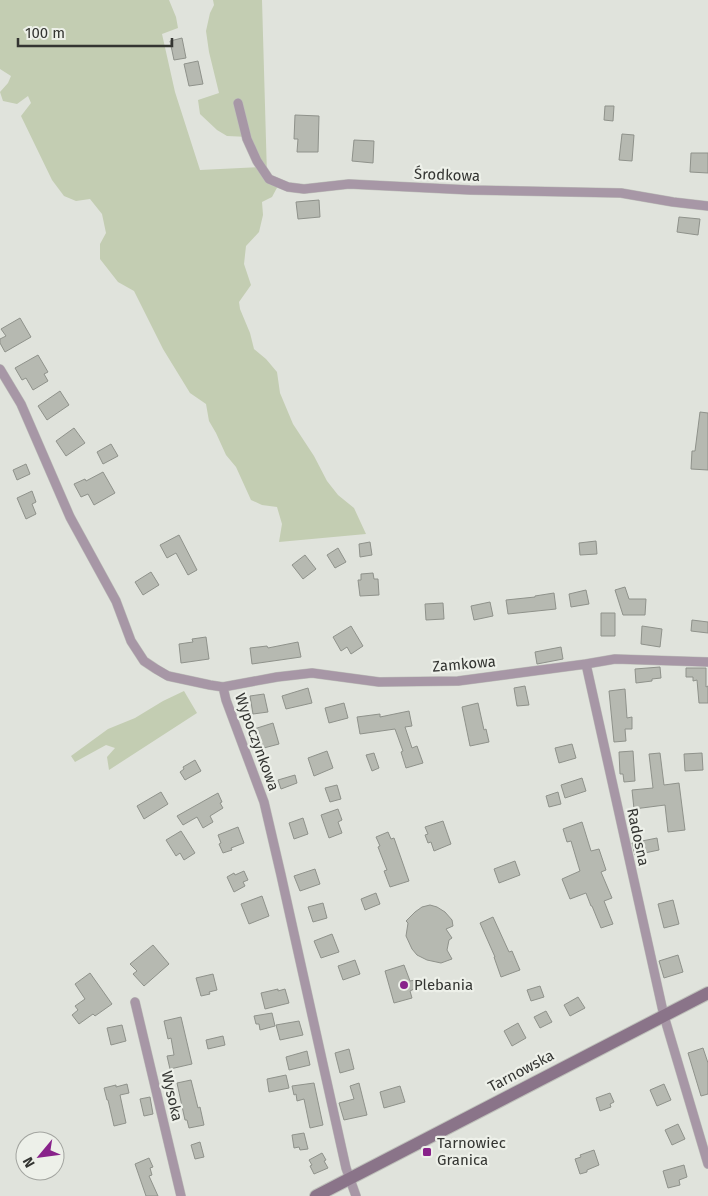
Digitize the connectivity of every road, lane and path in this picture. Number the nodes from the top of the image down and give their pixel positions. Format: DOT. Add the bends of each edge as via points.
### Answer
graph roads {
  1 [pos="238,103"];
  2 [pos="708,206"];
  3 [pos="0,369"];
  4 [pos="708,662"];
  5 [pos="586,664"];
  6 [pos="223,687"];
  7 [pos="708,993"];
  8 [pos="135,1002"];
  9 [pos="664,1016"];
  10 [pos="708,1164"];
  11 [pos="350,1178"];
  12 [pos="181,1196"];
  13 [pos="316,1196"];
  14 [pos="356,1196"];
  1 -- 2 [label="street, Środkowa" via="247,139 257,161 269,179 288,187 304,189 349,184 621,193"];
  3 -- 6 [label="street, Wypoczynkowa" via="21,404 70,517 116,601 131,641 144,661 168,676"];
  4 -- 5 [label="street, Zamkowa" via="615,659"];
  5 -- 6 [label="street, Zamkowa" via="458,681 379,682 312,673"];
  5 -- 9 [label="street, Radosna"];
  6 -- 11 [label="street, Wypoczynkowa" via="264,802"];
  7 -- 9 [label="main road, Tarnowska"];
  8 -- 12 [label="street, Wysoka"];
  9 -- 10 [label="street, Radosna"];
  9 -- 11 [label="main road, Tarnowska"];
  11 -- 13 [label="main road, Tarnowska"];
  11 -- 14 [label="street, Wypoczynkowa"];
}
